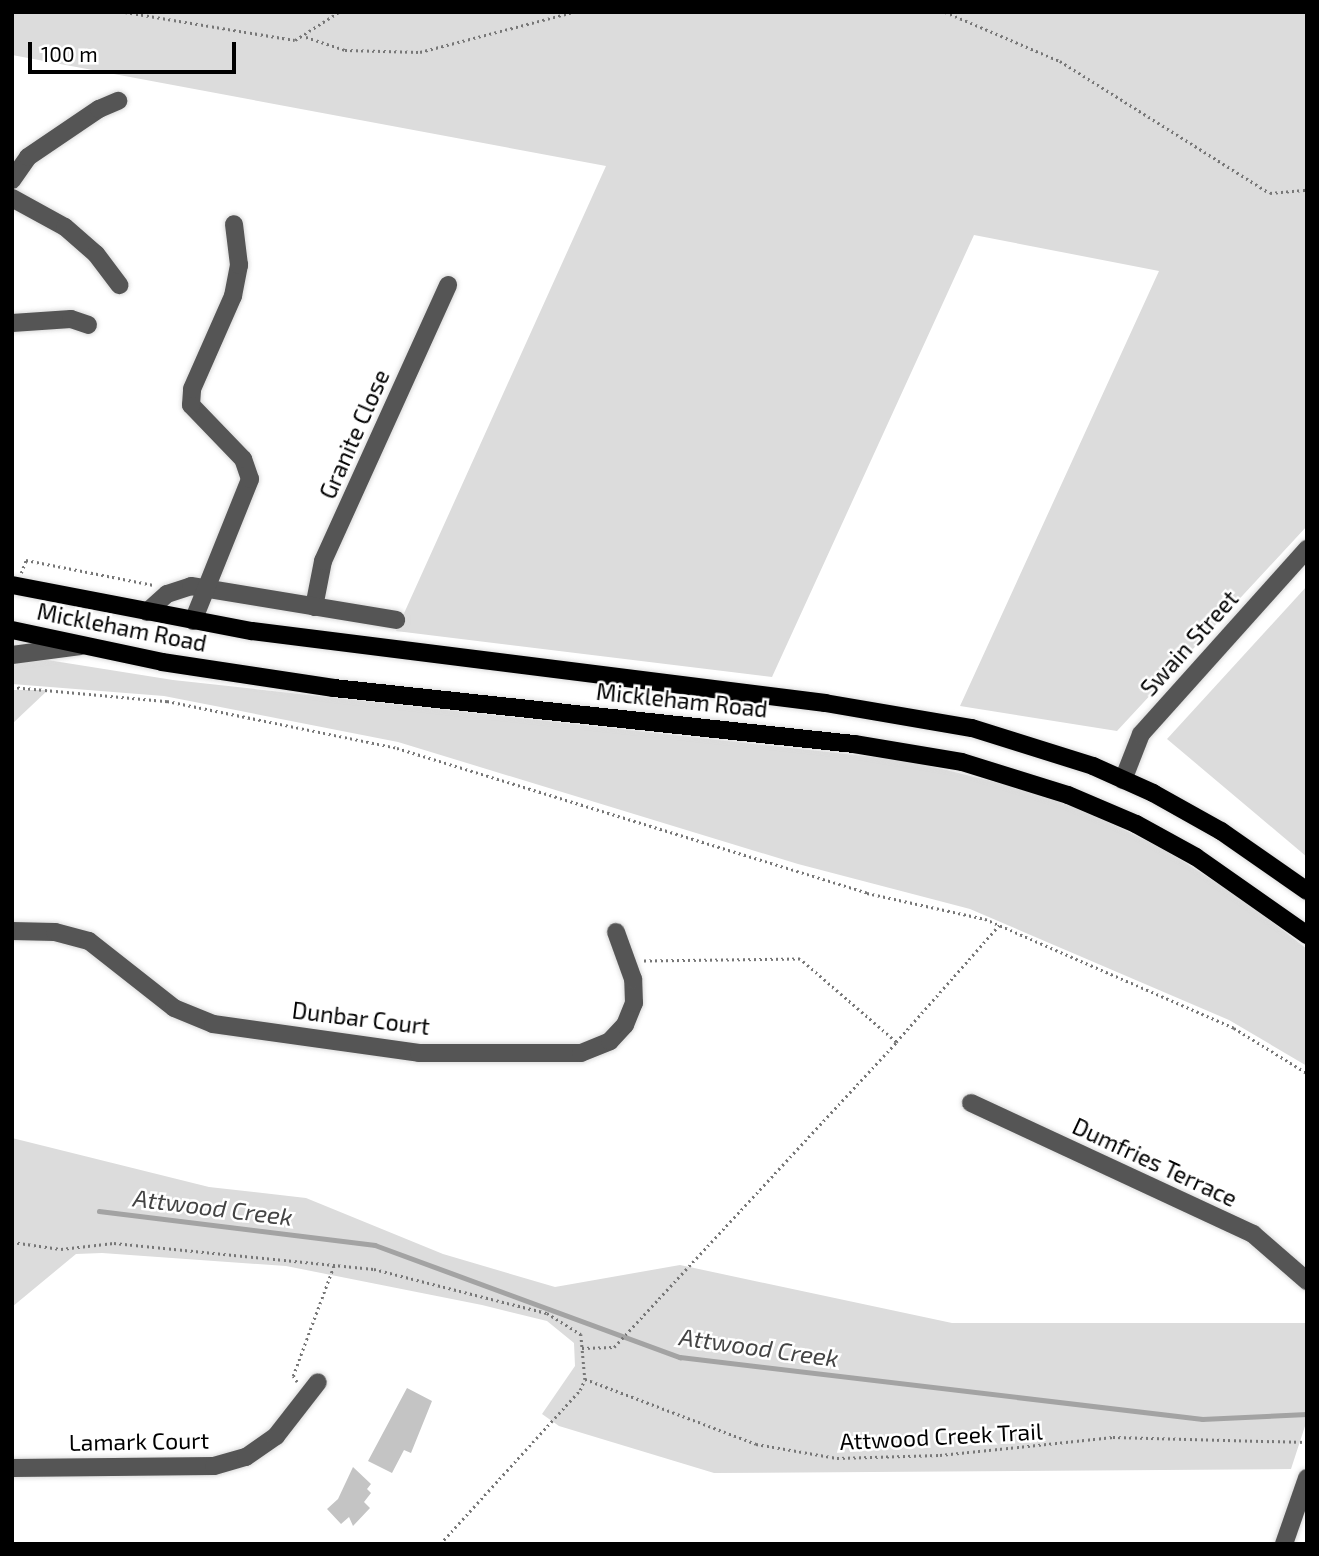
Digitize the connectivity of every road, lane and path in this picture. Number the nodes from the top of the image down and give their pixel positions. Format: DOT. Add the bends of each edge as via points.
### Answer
graph roads {
  1 [pos="125,12"];
  2 [pos="339,12"];
  3 [pos="574,12"];
  4 [pos="945,12"];
  5 [pos="306,37"];
  6 [pos="118,101"];
  7 [pos="12,180"];
  8 [pos="1307,190"];
  9 [pos="12,198"];
  10 [pos="234,224"];
  11 [pos="119,285"];
  12 [pos="448,285"];
  13 [pos="12,323"];
  14 [pos="88,325"];
  15 [pos="1307,549"];
  16 [pos="160,582"];
  17 [pos="14,585"];
  18 [pos="203,588"];
  19 [pos="314,607"];
  20 [pos="147,611"];
  21 [pos="194,621"];
  22 [pos="12,630"];
  23 [pos="80,646"];
  24 [pos="379,649"];
  25 [pos="12,655"];
  26 [pos="12,687"];
  27 [pos="1124,780"];
  28 [pos="1303,887"];
  29 [pos="999,925"];
  30 [pos="12,931"];
  31 [pos="615,932"];
  32 [pos="1307,935"];
  33 [pos="626,962"];
  34 [pos="896,1042"];
  35 [pos="1307,1073"];
  36 [pos="971,1103"];
  37 [pos="12,1242"];
  38 [pos="334,1265"];
  39 [pos="1307,1281"];
  40 [pos="582,1348"];
  41 [pos="585,1379"];
  42 [pos="313,1389"];
  43 [pos="1307,1442"];
  44 [pos="12,1468"];
  45 [pos="1307,1478"];
  46 [pos="440,1544"];
  47 [pos="1284,1544"];
  1 -- 5 [label="path" via="295,40"];
  2 -- 5 [label="path"];
  3 -- 5 [label="path" via="420,52 345,50"];
  4 -- 8 [label="path" via="1060,61 1270,193"];
  6 -- 7 [label="street" via="99,108 28,157"];
  9 -- 11 [label="street" via="65,227 96,254"];
  10 -- 18 [label="street" via="239,265 233,296 192,389 191,405 243,459 250,479"];
  12 -- 19 [label="street, Granite Close" via="323,561"];
  13 -- 14 [label="street" via="71,319"];
  15 -- 27 [label="street, Swain Street" via="1141,734"];
  16 -- 17 [label="path" via="147,585 26,560"];
  17 -- 20 [label="main road, Mickleham Road"];
  18 -- 19 [label="street"];
  18 -- 20 [label="street" via="179,586"];
  18 -- 21 [label="street"];
  19 -- 24 [label="street" via="388,619"];
  20 -- 21 [label="main road, Mickleham Road"];
  21 -- 24 [label="main road, Mickleham Road"];
  22 -- 23 [label="main road, Mickleham Road"];
  23 -- 25 [label="street"];
  23 -- 32 [label="main road, Mickleham Road" via="321,686 854,744 962,762 1068,795 1136,824 1196,857"];
  24 -- 27 [label="main road, Mickleham Road" via="925,718 1014,739"];
  26 -- 29 [label="path" via="167,701 397,748 867,894"];
  27 -- 28 [label="main road, Mickleham Road" via="1211,824"];
  29 -- 34 [label="path"];
  29 -- 35 [label="path" via="1234,1028"];
  30 -- 33 [label="street, Dunbar Court" via="55,932 89,941 173,1009 213,1024 419,1053 581,1053 610,1041 625,1026 634,1003"];
  31 -- 33 [label="street, Dunbar Court"];
  33 -- 34 [label="path" via="800,959"];
  34 -- 40 [label="path" via="614,1347"];
  36 -- 39 [label="street, Dumfries Terrace" via="1254,1234"];
  37 -- 38 [label="path" via="61,1249 114,1243"];
  38 -- 40 [label="path" via="374,1269 547,1314 581,1334"];
  38 -- 42 [label="path" via="293,1376"];
  40 -- 41 [label="path"];
  41 -- 43 [label="path, Attwood Creek Trail" via="756,1444 837,1458 1006,1450 1113,1437"];
  41 -- 46 [label="path" via="580,1390"];
  42 -- 44 [label="street, Lamark Court" via="276,1436 246,1457 214,1466"];
  45 -- 47 [label="street"];
}
